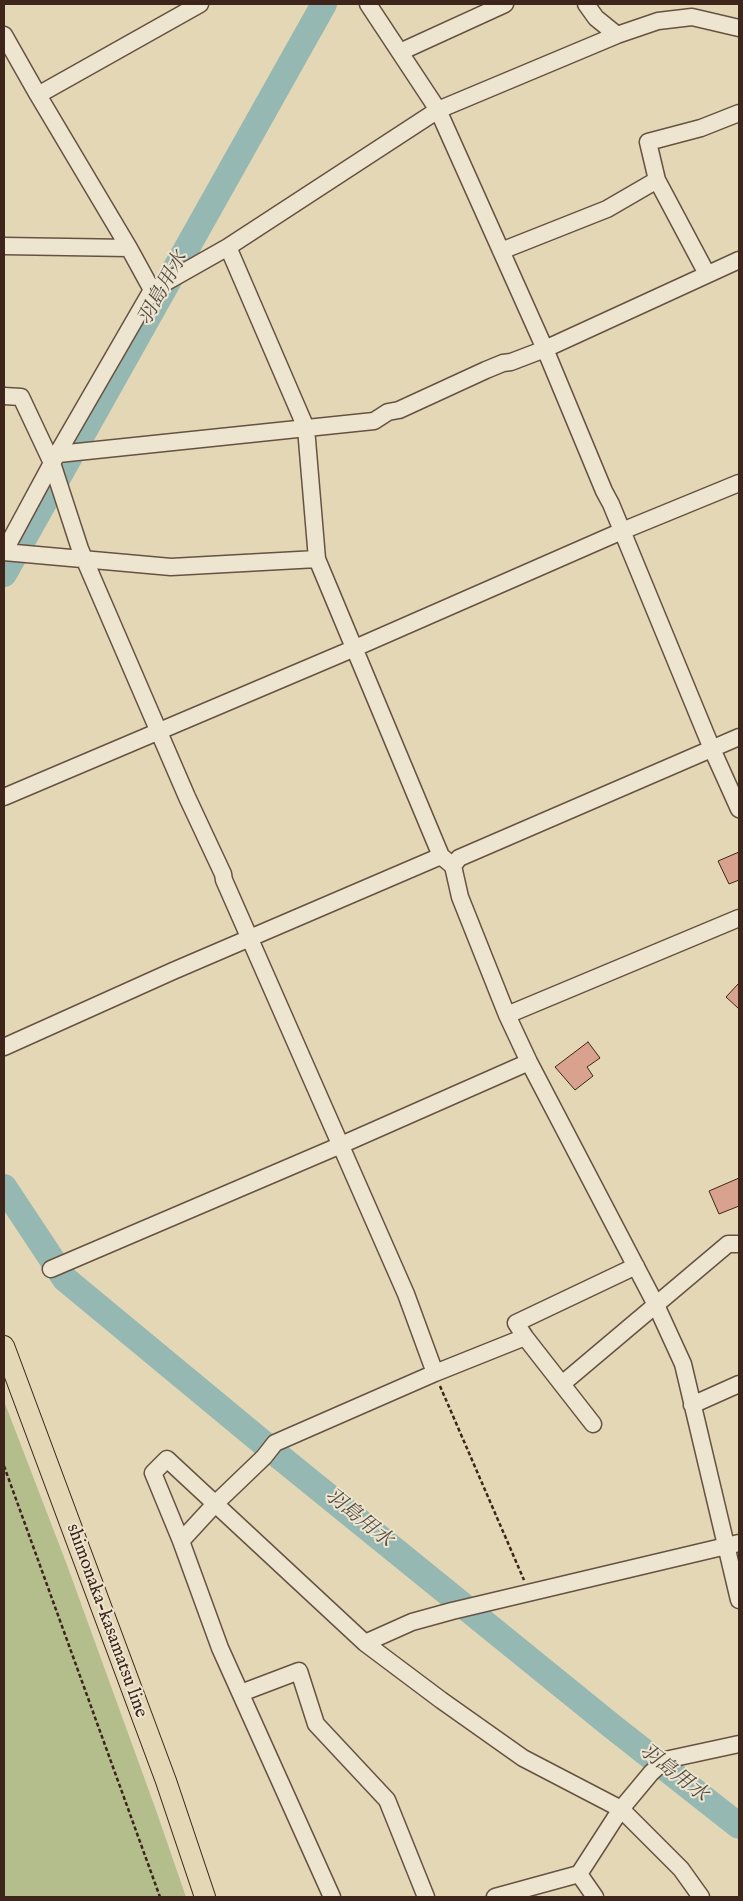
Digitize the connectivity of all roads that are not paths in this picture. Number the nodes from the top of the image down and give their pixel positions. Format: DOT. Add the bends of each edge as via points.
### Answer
graph roads {
  1 [pos="200,4"];
  2 [pos="368,4"];
  3 [pos="505,4"];
  4 [pos="586,4"];
  5 [pos="739,28"];
  6 [pos="4,35"];
  7 [pos="617,35"];
  8 [pos="400,52"];
  9 [pos="38,94"];
  10 [pos="438,110"];
  11 [pos="739,113"];
  12 [pos="657,180"];
  13 [pos="4,246"];
  14 [pos="228,247"];
  15 [pos="129,248"];
  16 [pos="500,250"];
  17 [pos="739,260"];
  18 [pos="707,274"];
  19 [pos="152,289"];
  20 [pos="545,349"];
  21 [pos="4,396"];
  22 [pos="306,428"];
  23 [pos="55,459"];
  24 [pos="739,483"];
  25 [pos="622,531"];
  26 [pos="4,552"];
  27 [pos="317,559"];
  28 [pos="85,561"];
  29 [pos="355,648"];
  30 [pos="158,730"];
  31 [pos="739,737"];
  32 [pos="712,748"];
  33 [pos="4,797"];
  34 [pos="739,809"];
  35 [pos="447,861"];
  36 [pos="739,918"];
  37 [pos="250,938"];
  38 [pos="507,1015"];
  39 [pos="4,1047"];
  40 [pos="529,1062"];
  41 [pos="341,1145"];
  42 [pos="739,1244"];
  43 [pos="636,1266"];
  44 [pos="51,1269"];
  45 [pos="656,1305"];
  46 [pos="526,1337"];
  47 [pos="4,1346"];
  48 [pos="435,1372"];
  49 [pos="562,1384"];
  50 [pos="739,1386"];
  51 [pos="692,1405"];
  52 [pos="593,1424"];
  53 [pos="215,1504"];
  54 [pos="181,1541"];
  55 [pos="733,1544"];
  56 [pos="739,1600"];
  57 [pos="365,1642"];
  58 [pos="241,1693"];
  59 [pos="739,1744"];
  60 [pos="621,1809"];
  61 [pos="580,1874"];
  62 [pos="520,1894"];
  63 [pos="205,1897"];
  64 [pos="332,1897"];
  65 [pos="426,1897"];
  66 [pos="495,1897"];
  67 [pos="596,1897"];
  68 [pos="701,1897"];
  1 -- 9 [label="street"];
  2 -- 8 [label="street"];
  3 -- 8 [label="street"];
  4 -- 7 [label="street" via="596,18"];
  5 -- 7 [label="street" via="692,17 658,21"];
  6 -- 9 [label="street"];
  7 -- 10 [label="street"];
  8 -- 10 [label="street"];
  9 -- 15 [label="street"];
  10 -- 14 [label="street"];
  10 -- 16 [label="street"];
  11 -- 12 [label="street" via="648,142"];
  12 -- 16 [label="street" via="607,210"];
  12 -- 18 [label="street"];
  13 -- 15 [label="street"];
  14 -- 19 [label="street"];
  14 -- 22 [label="street"];
  15 -- 19 [label="street"];
  16 -- 20 [label="street"];
  17 -- 18 [label="street"];
  18 -- 20 [label="street"];
  19 -- 23 [label="street"];
  20 -- 22 [label="street" via="486,370 374,421"];
  20 -- 25 [label="street"];
  21 -- 23 [label="street" via="21,397"];
  22 -- 23 [label="street" via="78,451"];
  22 -- 27 [label="street"];
  23 -- 26 [label="street"];
  23 -- 28 [label="street" via="61,489"];
  24 -- 25 [label="street"];
  25 -- 29 [label="street"];
  25 -- 32 [label="street"];
  26 -- 28 [label="street"];
  27 -- 28 [label="street" via="171,567"];
  27 -- 29 [label="street"];
  28 -- 30 [label="street"];
  29 -- 30 [label="street"];
  29 -- 35 [label="street"];
  30 -- 33 [label="street"];
  30 -- 37 [label="street"];
  31 -- 32 [label="street"];
  32 -- 34 [label="street"];
  32 -- 35 [label="street"];
  35 -- 37 [label="street"];
  35 -- 38 [label="street"];
  36 -- 38 [label="street"];
  37 -- 39 [label="street"];
  37 -- 41 [label="street"];
  38 -- 40 [label="street"];
  40 -- 41 [label="street"];
  40 -- 43 [label="street"];
  41 -- 44 [label="street"];
  41 -- 48 [label="street" via="406,1294"];
  42 -- 45 [label="street" via="728,1244"];
  43 -- 45 [label="street"];
  43 -- 46 [label="street" via="516,1323"];
  45 -- 49 [label="street"];
  45 -- 51 [label="street" via="683,1364"];
  46 -- 48 [label="street"];
  46 -- 49 [label="street"];
  47 -- 63 [label="main road, shimonaka-kasamatsu line" via="166,1781"];
  48 -- 53 [label="street" via="275,1443"];
  49 -- 52 [label="street"];
  50 -- 51 [label="street"];
  51 -- 55 [label="street"];
  53 -- 54 [label="street"];
  53 -- 54 [label="street" via="168,1459 153,1473"];
  53 -- 57 [label="street"];
  54 -- 58 [label="street" via="220,1648"];
  55 -- 56 [label="street"];
  55 -- 57 [label="street" via="452,1611 412,1622"];
  57 -- 60 [label="street" via="523,1758"];
  58 -- 64 [label="street"];
  58 -- 65 [label="street" via="299,1671 316,1724 387,1800"];
  59 -- 60 [label="street" via="665,1760"];
  60 -- 61 [label="street"];
  60 -- 68 [label="street" via="681,1869"];
  61 -- 62 [label="street"];
  61 -- 67 [label="street"];
  62 -- 66 [label="street"];
}
